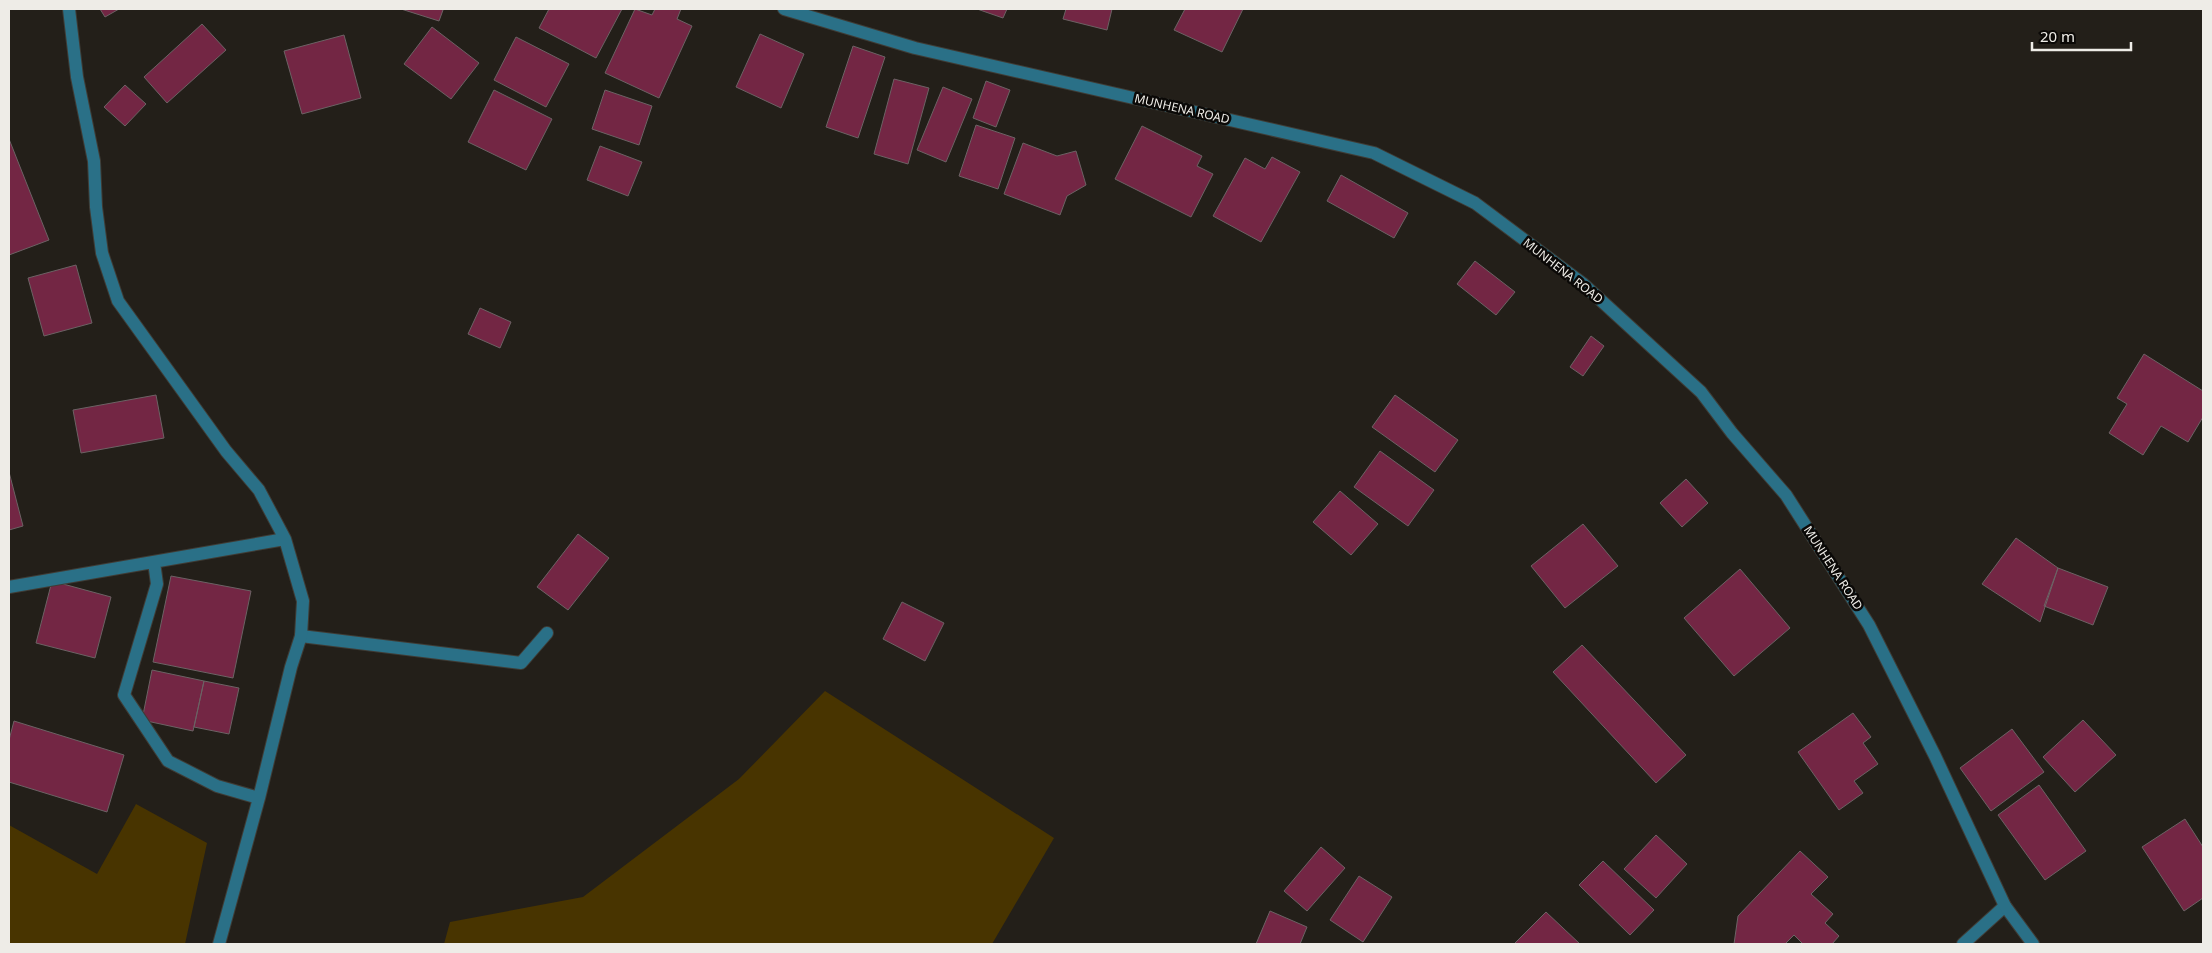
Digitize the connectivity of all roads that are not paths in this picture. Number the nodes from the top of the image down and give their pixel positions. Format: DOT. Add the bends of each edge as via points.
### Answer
graph roads {
  1 [pos="69,9"];
  2 [pos="784,9"];
  3 [pos="285,538"];
  4 [pos="154,562"];
  5 [pos="9,587"];
  6 [pos="547,633"];
  7 [pos="301,636"];
  8 [pos="259,798"];
  9 [pos="2005,906"];
  10 [pos="219,944"];
  11 [pos="1963,944"];
  12 [pos="2033,944"];
  1 -- 3 [label="street" via="77,77 94,161 102,253 118,301 226,451 259,490"];
  2 -- 9 [label="street, MUNHENA ROAD" via="915,48 1374,153 1475,203 1582,283 1701,392 1786,495 1869,625"];
  3 -- 4 [label="street"];
  3 -- 7 [label="street" via="303,601"];
  4 -- 5 [label="street"];
  4 -- 8 [label="street" via="157,584 124,695 168,761 218,786"];
  6 -- 7 [label="street" via="521,663"];
  7 -- 8 [label="street"];
  8 -- 10 [label="street"];
  9 -- 11 [label="street"];
  9 -- 12 [label="street, MUNHENA ROAD"];
}
